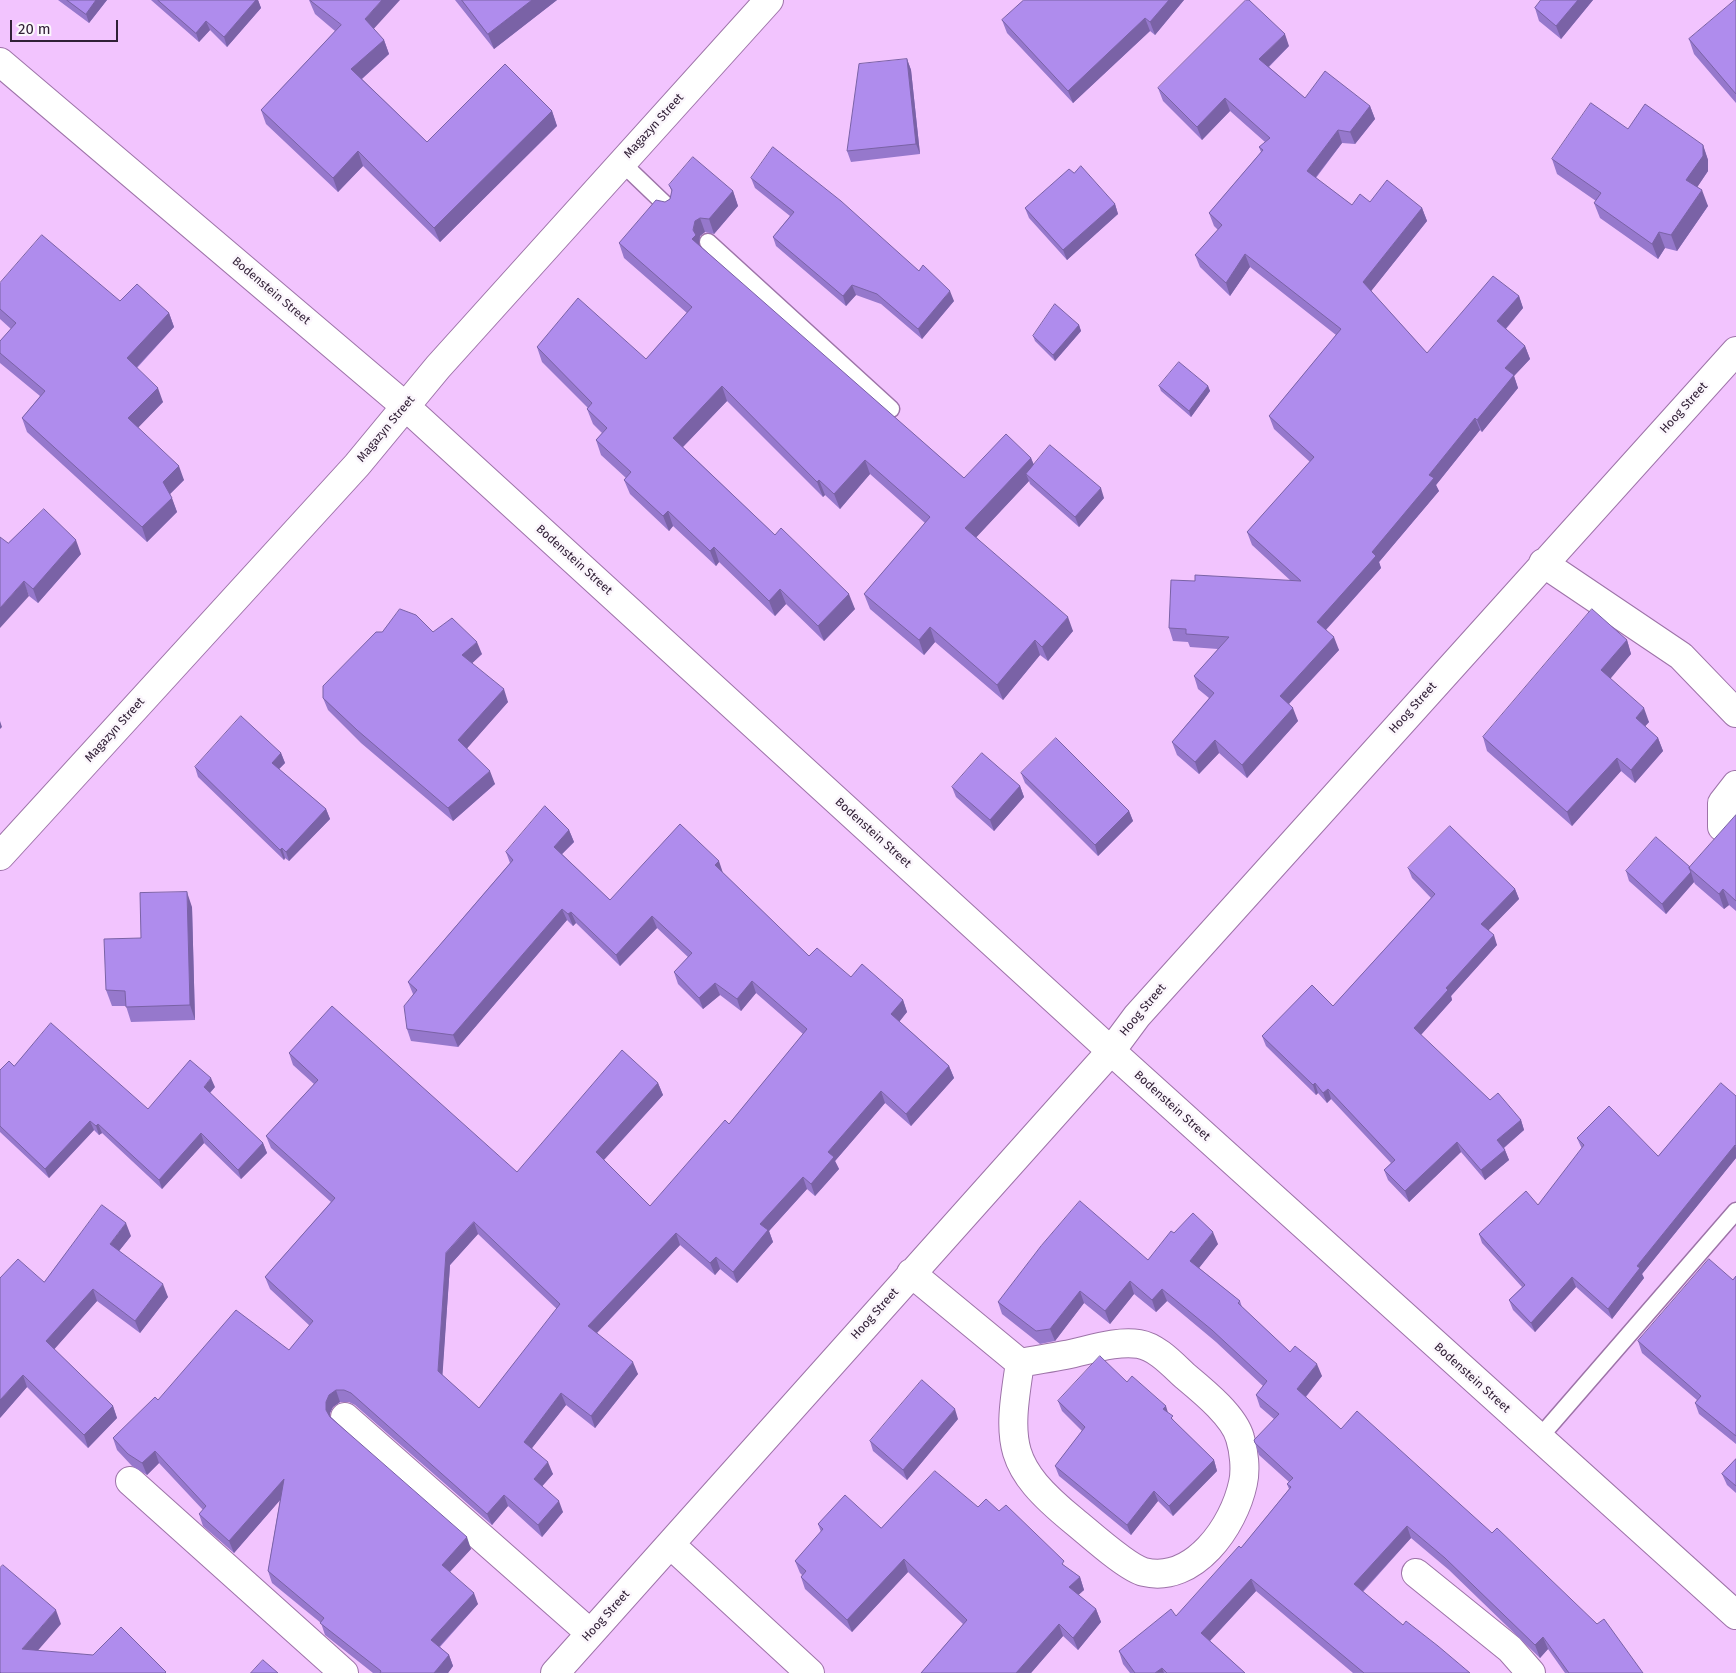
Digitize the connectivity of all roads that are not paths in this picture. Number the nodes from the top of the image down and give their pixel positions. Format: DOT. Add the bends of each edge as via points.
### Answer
graph roads {
  1 [pos="769,0"];
  2 [pos="0,62"];
  3 [pos="621,162"];
  4 [pos="668,207"];
  5 [pos="708,242"];
  6 [pos="1736,351"];
  7 [pos="405,406"];
  8 [pos="891,409"];
  9 [pos="1543,563"];
  10 [pos="1736,713"];
  11 [pos="1736,785"];
  12 [pos="1722,827"];
  13 [pos="5,842"];
  14 [pos="1111,1051"];
  15 [pos="1736,1211"];
  16 [pos="911,1273"];
  17 [pos="1020,1362"];
  18 [pos="346,1417"];
  19 [pos="1539,1438"];
  20 [pos="130,1482"];
  21 [pos="671,1545"];
  22 [pos="1416,1573"];
  23 [pos="1736,1615"];
  24 [pos="590,1633"];
  25 [pos="344,1673"];
  26 [pos="554,1673"];
  27 [pos="810,1673"];
  28 [pos="1531,1673"];
  1 -- 3 [label="street, Magazyn Street"];
  2 -- 7 [label="street, Bodenstein Street"];
  3 -- 4 [label="lane"];
  3 -- 7 [label="street, Magazyn Street"];
  5 -- 8 [label="lane"];
  6 -- 9 [label="street, Hoog Street"];
  7 -- 13 [label="street, Magazyn Street" via="357,465"];
  7 -- 14 [label="street, Bodenstein Street"];
  9 -- 10 [label="street" via="1681,656"];
  9 -- 14 [label="street, Hoog Street" via="1137,1016"];
  11 -- 12 [label="street" via="1722,803"];
  14 -- 16 [label="street, Hoog Street"];
  14 -- 19 [label="street, Bodenstein Street"];
  15 -- 19 [label="lane"];
  16 -- 17 [label="street"];
  16 -- 21 [label="street, Hoog Street"];
  17 -- 17 [label="street" via="1013,1437 1018,1459 1029,1479 1050,1501 1142,1572 1170,1573 1188,1566 1218,1538 1235,1511 1244,1482 1244,1469 1240,1437 1210,1398 1159,1354 1140,1344 1120,1344"];
  18 -- 24 [label="street"];
  19 -- 23 [label="street, Bodenstein Street"];
  20 -- 25 [label="street"];
  21 -- 24 [label="street, Hoog Street"];
  21 -- 27 [label="street"];
  22 -- 28 [label="street" via="1510,1649"];
  24 -- 26 [label="street, Hoog Street"];
}
